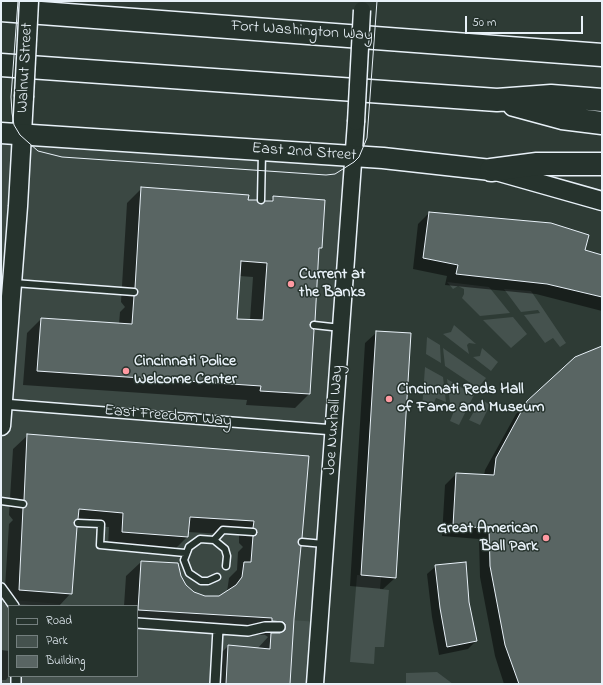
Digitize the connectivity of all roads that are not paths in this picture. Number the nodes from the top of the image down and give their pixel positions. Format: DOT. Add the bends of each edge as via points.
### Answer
graph roads {
  1 [pos="29,1"];
  2 [pos="362,5"];
  3 [pos="1,10"];
  4 [pos="602,55"];
  5 [pos="1,65"];
  6 [pos="497,100"];
  7 [pos="602,100"];
  8 [pos="602,123"];
  9 [pos="1,133"];
  10 [pos="23,135"];
  11 [pos="262,151"];
  12 [pos="354,156"];
  13 [pos="537,164"];
  14 [pos="602,164"];
  15 [pos="491,170"];
  16 [pos="602,175"];
  17 [pos="261,200"];
  18 [pos="602,200"];
  19 [pos="12,283"];
  20 [pos="134,292"];
  21 [pos="314,325"];
  22 [pos="342,328"];
  23 [pos="2,404"];
  24 [pos="1,426"];
  25 [pos="334,430"];
  26 [pos="1,501"];
  27 [pos="23,504"];
  28 [pos="78,523"];
  29 [pos="253,532"];
  30 [pos="214,540"];
  31 [pos="302,542"];
  32 [pos="326,544"];
  33 [pos="185,553"];
  34 [pos="226,566"];
  35 [pos="217,578"];
  36 [pos="1,588"];
  37 [pos="13,605"];
  38 [pos="138,623"];
  39 [pos="280,627"];
  40 [pos="218,629"];
  41 [pos="215,684"];
  42 [pos="315,684"];
  1 -- 10 [label="main road, Walnut Street, bridge"];
  2 -- 12 [label="street, Joe Nuxhall Way, bridge"];
  3 -- 4 [label="highway, Fort Washington Way"];
  5 -- 6 [label="highway"];
  6 -- 7 [label="highway" via="551,96"];
  6 -- 8 [label="highway" via="562,118"];
  9 -- 10 [label="main road, East 2nd Street"];
  10 -- 11 [label="main road, East 2nd Street"];
  10 -- 19 [label="main road, Walnut Street"];
  11 -- 12 [label="main road, East 2nd Street"];
  11 -- 17 [label="lane"];
  12 -- 15 [label="main road, East 2nd Street"];
  12 -- 22 [label="street, Joe Nuxhall Way"];
  13 -- 14 [label="highway"];
  13 -- 15 [label="highway"];
  13 -- 16 [label="highway"];
  15 -- 18 [label="main road, East 2nd Street"];
  19 -- 20 [label="lane"];
  19 -- 23 [label="main road, Walnut Street"];
  21 -- 22 [label="lane"];
  22 -- 25 [label="street, Joe Nuxhall Way"];
  23 -- 24 [label="main road, Walnut Street"];
  23 -- 25 [label="street, East Freedom Way"];
  25 -- 32 [label="street, Joe Nuxhall Way"];
  26 -- 27 [label="lane"];
  28 -- 33 [label="lane" via="101,524 100,545"];
  29 -- 30 [label="lane" via="223,530"];
  30 -- 33 [label="lane" via="207,538 194,542"];
  30 -- 34 [label="lane" via="225,549"];
  31 -- 32 [label="lane"];
  32 -- 42 [label="street, Joe Nuxhall Way"];
  33 -- 35 [label="lane" via="186,567 194,578 208,581"];
  36 -- 37 [label="street"];
  38 -- 40 [label="street"];
  39 -- 40 [label="street" via="265,626 248,631"];
  40 -- 41 [label="street"];
}
